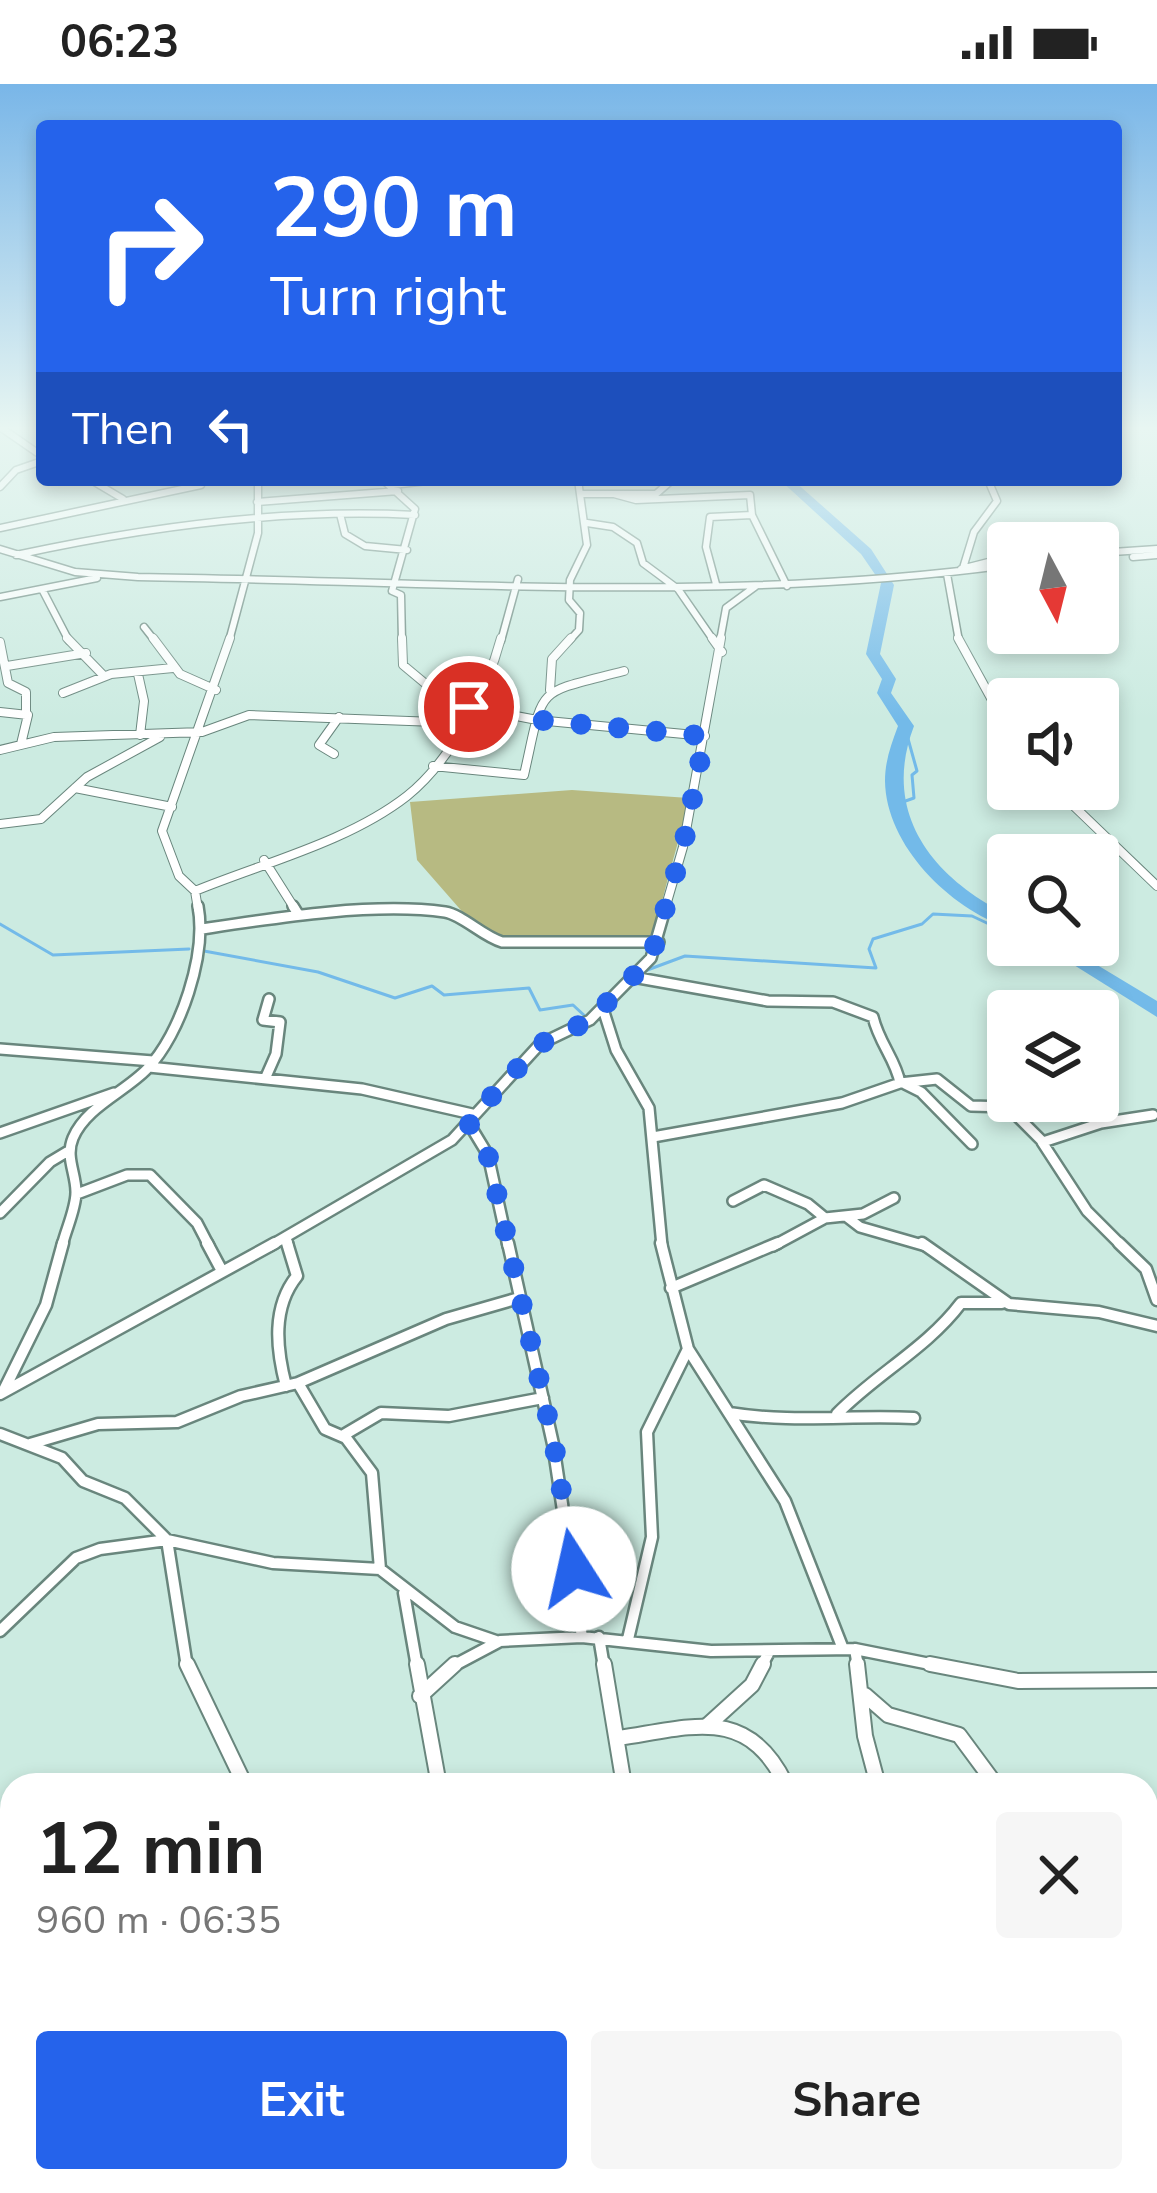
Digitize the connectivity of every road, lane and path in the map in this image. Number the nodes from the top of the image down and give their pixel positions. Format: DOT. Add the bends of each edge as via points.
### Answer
graph roads {
  1 [pos="228,524"];
  2 [pos="258,524"];
  3 [pos="343,524"];
  4 [pos="413,524"];
  5 [pos="587,524"];
  6 [pos="593,524"];
  7 [pos="709,524"];
  8 [pos="757,524"];
  9 [pos="976,524"];
  10 [pos="0,549"];
  11 [pos="407,550"];
  12 [pos="1157,552"];
  13 [pos="16,555"];
  14 [pos="1119,555"];
  15 [pos="987,565"];
  16 [pos="955,572"];
  17 [pos="102,575"];
  18 [pos="244,575"];
  19 [pos="396,577"];
  20 [pos="518,580"];
  21 [pos="570,580"];
  22 [pos="669,582"];
  23 [pos="716,584"];
  24 [pos="756,586"];
  25 [pos="788,586"];
  26 [pos="43,591"];
  27 [pos="0,597"];
  28 [pos="144,627"];
  29 [pos="0,642"];
  30 [pos="722,652"];
  31 [pos="86,653"];
  32 [pos="5,664"];
  33 [pos="172,668"];
  34 [pos="624,671"];
  35 [pos="138,674"];
  36 [pos="104,676"];
  37 [pos="216,690"];
  38 [pos="550,690"];
  39 [pos="987,692"];
  40 [pos="63,693"];
  41 [pos="470,705"];
  42 [pos="0,712"];
  43 [pos="26,712"];
  44 [pos="339,717"];
  45 [pos="537,720"];
  46 [pos="464,723"];
  47 [pos="202,732"];
  48 [pos="140,735"];
  49 [pos="165,735"];
  50 [pos="705,736"];
  51 [pos="20,745"];
  52 [pos="0,751"];
  53 [pos="334,754"];
  54 [pos="434,766"];
  55 [pos="75,788"];
  56 [pos="172,807"];
  57 [pos="1078,810"];
  58 [pos="0,824"];
  59 [pos="264,860"];
  60 [pos="1157,886"];
  61 [pos="194,891"];
  62 [pos="298,914"];
  63 [pos="202,929"];
  64 [pos="659,942"];
  65 [pos="633,977"];
  66 [pos="269,999"];
  67 [pos="603,1009"];
  68 [pos="0,1048"];
  69 [pos="151,1064"];
  70 [pos="265,1079"];
  71 [pos="900,1083"];
  72 [pos="125,1090"];
  73 [pos="1153,1115"];
  74 [pos="470,1118"];
  75 [pos="0,1133"];
  76 [pos="653,1137"];
  77 [pos="1039,1139"];
  78 [pos="972,1144"];
  79 [pos="70,1150"];
  80 [pos="76,1194"];
  81 [pos="894,1198"];
  82 [pos="733,1201"];
  83 [pos="0,1213"];
  84 [pos="847,1217"];
  85 [pos="825,1218"];
  86 [pos="286,1241"];
  87 [pos="222,1271"];
  88 [pos="671,1288"];
  89 [pos="519,1298"];
  90 [pos="1157,1300"];
  91 [pos="1009,1304"];
  92 [pos="1157,1326"];
  93 [pos="688,1349"];
  94 [pos="4,1385"];
  95 [pos="292,1385"];
  96 [pos="543,1398"];
  97 [pos="729,1413"];
  98 [pos="837,1414"];
  99 [pos="914,1418"];
  100 [pos="0,1434"];
  101 [pos="343,1436"];
  102 [pos="28,1444"];
  103 [pos="166,1540"];
  104 [pos="380,1569"];
  105 [pos="401,1588"];
  106 [pos="0,1632"];
  107 [pos="582,1636"];
  108 [pos="599,1637"];
  109 [pos="628,1639"];
  110 [pos="500,1641"];
  111 [pos="849,1649"];
  112 [pos="769,1652"];
  113 [pos="1157,1680"];
  114 [pos="865,1695"];
  115 [pos="420,1696"];
  116 [pos="706,1727"];
  117 [pos="620,1738"];
  118 [pos="239,1773"];
  119 [pos="436,1773"];
  120 [pos="623,1773"];
  121 [pos="780,1773"];
  122 [pos="873,1773"];
  123 [pos="987,1773"];
  1 -- 13 [label="street" via="119,533"];
  2 -- 18 [label="street"];
  3 -- 11 [label="street" via="360,544"];
  4 -- 11 [label="street"];
  5 -- 21 [label="street" via="586,558"];
  6 -- 22 [label="street" via="620,531"];
  7 -- 23 [label="street"];
  8 -- 25 [label="street"];
  9 -- 16 [label="street"];
  10 -- 13 [label="street"];
  11 -- 19 [label="street"];
  12 -- 14 [label="street"];
  13 -- 17 [label="street"];
  15 -- 16 [label="street"];
  16 -- 25 [label="street"];
  16 -- 39 [label="street" via="958,640"];
  17 -- 18 [label="street"];
  17 -- 26 [label="street"];
  18 -- 19 [label="street"];
  18 -- 37 [label="street"];
  19 -- 20 [label="street"];
  19 -- 41 [label="street" via="403,664 439,695"];
  20 -- 21 [label="street"];
  20 -- 41 [label="street" via="496,661"];
  21 -- 22 [label="street"];
  21 -- 38 [label="street" via="579,630 552,659"];
  22 -- 23 [label="street"];
  22 -- 30 [label="street"];
  23 -- 24 [label="street"];
  24 -- 25 [label="street"];
  24 -- 30 [label="street" via="728,603"];
  26 -- 27 [label="street"];
  26 -- 31 [label="street" via="68,640"];
  28 -- 33 [label="street"];
  29 -- 32 [label="street"];
  30 -- 50 [label="street"];
  31 -- 32 [label="street"];
  31 -- 36 [label="street"];
  32 -- 43 [label="street" via="8,683 26,692"];
  33 -- 35 [label="street"];
  33 -- 37 [label="street"];
  34 -- 38 [label="street"];
  35 -- 36 [label="street"];
  35 -- 48 [label="street"];
  36 -- 40 [label="street"];
  37 -- 47 [label="street"];
  38 -- 45 [label="street"];
  41 -- 45 [label="street"];
  41 -- 46 [label="street"];
  42 -- 43 [label="street"];
  43 -- 51 [label="street"];
  44 -- 46 [label="street"];
  44 -- 47 [label="street" via="249,715"];
  44 -- 53 [label="street" via="319,745"];
  45 -- 50 [label="street"];
  45 -- 54 [label="street" via="524,775"];
  46 -- 54 [label="street"];
  47 -- 49 [label="street"];
  47 -- 56 [label="street"];
  48 -- 49 [label="street"];
  48 -- 51 [label="street"];
  49 -- 55 [label="street"];
  50 -- 64 [label="street"];
  51 -- 52 [label="street"];
  54 -- 59 [label="street" via="392,805 348,830"];
  55 -- 56 [label="street"];
  55 -- 58 [label="street" via="41,819"];
  56 -- 61 [label="street" via="163,843"];
  57 -- 60 [label="street"];
  59 -- 61 [label="street"];
  59 -- 62 [label="street"];
  61 -- 63 [label="street"];
  62 -- 63 [label="street"];
  62 -- 64 [label="street" via="450,912 502,942"];
  63 -- 69 [label="street" via="179,1015"];
  64 -- 65 [label="street"];
  65 -- 67 [label="street"];
  65 -- 71 [label="street" via="838,1003 873,1018"];
  66 -- 70 [label="street" via="262,1020 280,1022"];
  67 -- 74 [label="street" via="540,1044"];
  67 -- 76 [label="street" via="646,1100"];
  68 -- 69 [label="street"];
  69 -- 70 [label="street"];
  69 -- 72 [label="street"];
  70 -- 74 [label="street" via="362,1089"];
  71 -- 76 [label="street" via="842,1103"];
  71 -- 77 [label="street" via="942,1079 971,1106 1008,1107"];
  71 -- 78 [label="street" via="921,1092"];
  72 -- 75 [label="street"];
  72 -- 79 [label="street" via="78,1127"];
  73 -- 77 [label="street"];
  74 -- 86 [label="street" via="411,1168"];
  74 -- 89 [label="street" via="488,1155"];
  76 -- 88 [label="street" via="656,1222"];
  77 -- 90 [label="street" via="1087,1211 1146,1268"];
  79 -- 80 [label="street"];
  79 -- 83 [label="street"];
  80 -- 87 [label="street" via="150,1175 196,1223"];
  80 -- 94 [label="street" via="40,1324"];
  81 -- 84 [label="street"];
  82 -- 85 [label="street" via="764,1185"];
  84 -- 85 [label="street"];
  84 -- 91 [label="street" via="918,1240"];
  85 -- 88 [label="street"];
  86 -- 87 [label="street"];
  86 -- 95 [label="street" via="297,1276 280,1297 279,1358"];
  87 -- 94 [label="street"];
  88 -- 93 [label="street"];
  89 -- 95 [label="street" via="446,1319"];
  89 -- 96 [label="street"];
  91 -- 92 [label="street"];
  91 -- 98 [label="street" via="961,1303 939,1332"];
  93 -- 97 [label="street"];
  93 -- 109 [label="street" via="647,1432 652,1537"];
  95 -- 101 [label="street" via="325,1429"];
  95 -- 102 [label="street" via="177,1422 98,1424"];
  96 -- 101 [label="street" via="450,1416 391,1410"];
  96 -- 107 [label="street"];
  97 -- 98 [label="street" via="788,1422"];
  97 -- 111 [label="street" via="793,1518"];
  98 -- 99 [label="street"];
  100 -- 102 [label="street"];
  101 -- 104 [label="street" via="371,1472"];
  102 -- 103 [label="street" via="125,1498"];
  103 -- 104 [label="street" via="273,1562"];
  103 -- 106 [label="street" via="81,1556"];
  103 -- 118 [label="street" via="189,1676"];
  104 -- 105 [label="street"];
  105 -- 110 [label="street" via="455,1627"];
  105 -- 115 [label="street"];
  107 -- 108 [label="street"];
  107 -- 110 [label="street"];
  108 -- 109 [label="street"];
  108 -- 117 [label="street"];
  109 -- 112 [label="street"];
  110 -- 115 [label="street" via="457,1660"];
  111 -- 112 [label="street"];
  111 -- 113 [label="street" via="1018,1681"];
  111 -- 114 [label="street"];
  112 -- 116 [label="street" via="752,1685"];
  114 -- 122 [label="street"];
  114 -- 123 [label="street" via="889,1715 958,1735"];
  115 -- 119 [label="street"];
  116 -- 117 [label="street"];
  116 -- 121 [label="street" via="752,1733"];
  117 -- 120 [label="street"];
}
